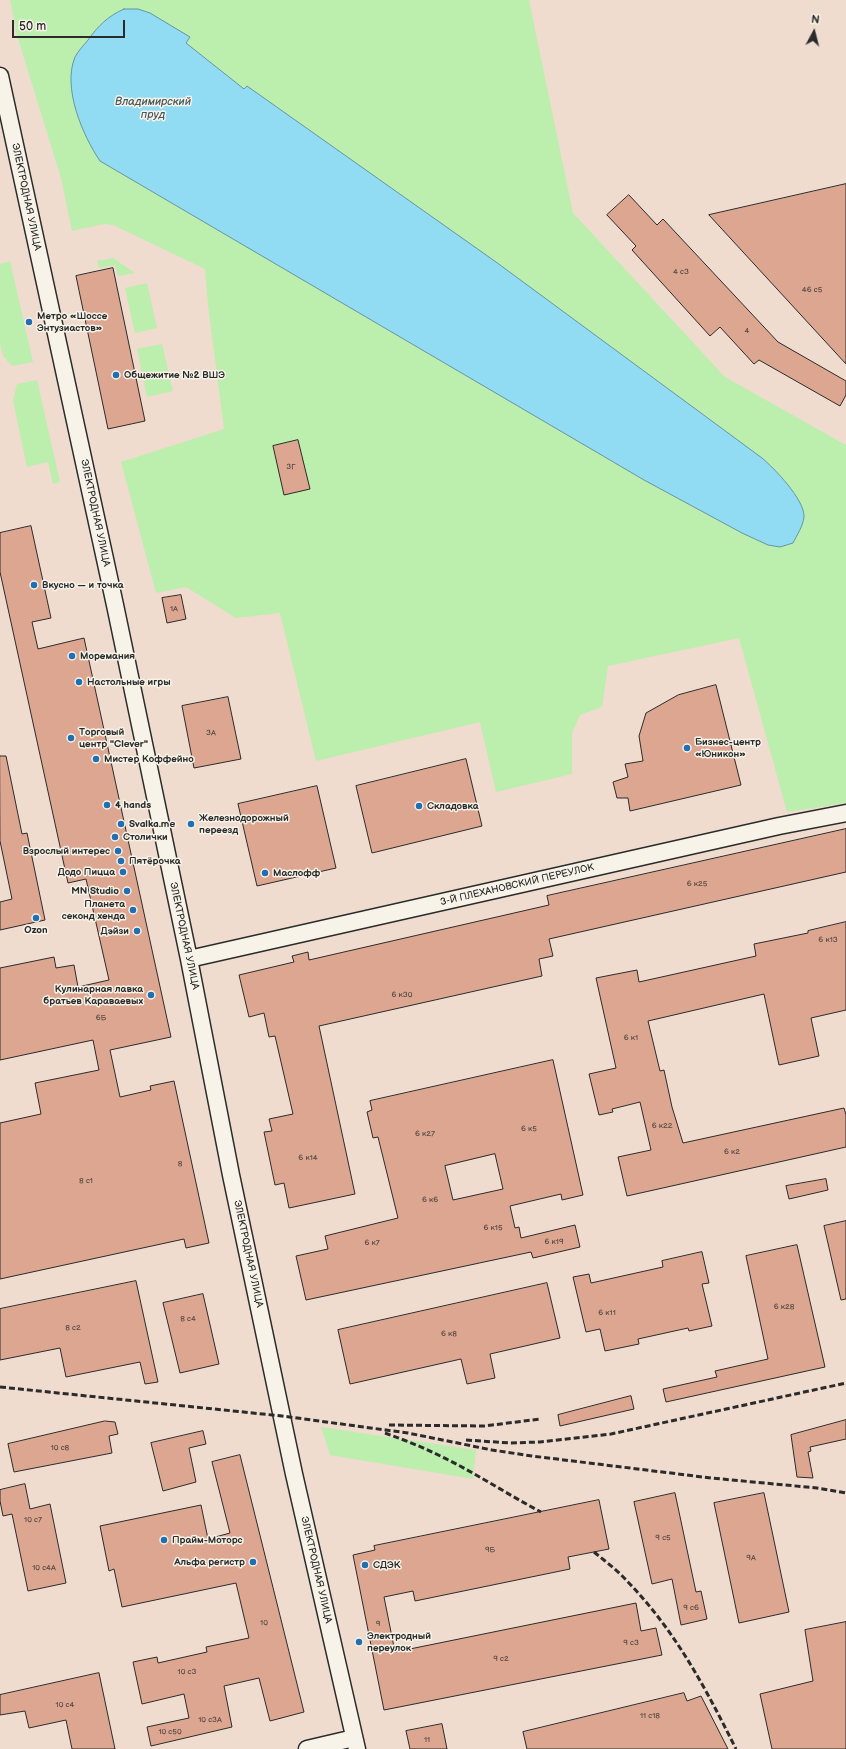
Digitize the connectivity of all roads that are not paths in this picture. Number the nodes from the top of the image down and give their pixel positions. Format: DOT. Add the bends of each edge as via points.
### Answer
graph roads {
  1 [pos="0,76"];
  2 [pos="846,813"];
  3 [pos="189,959"];
  4 [pos="355,1743"];
  5 [pos="307,1749"];
  1 -- 3 [label="street, ЭЛЕКТРОДНАЯ УЛИЦА" via="114,598"];
  2 -- 3 [label="street, 3-Й ПЛЕХАНОВСКИЙ ПЕРЕУЛОК"];
  3 -- 4 [label="street, ЭЛЕКТРОДНАЯ УЛИЦА" via="231,1175 291,1459"];
  4 -- 5 [label="street"];
}
